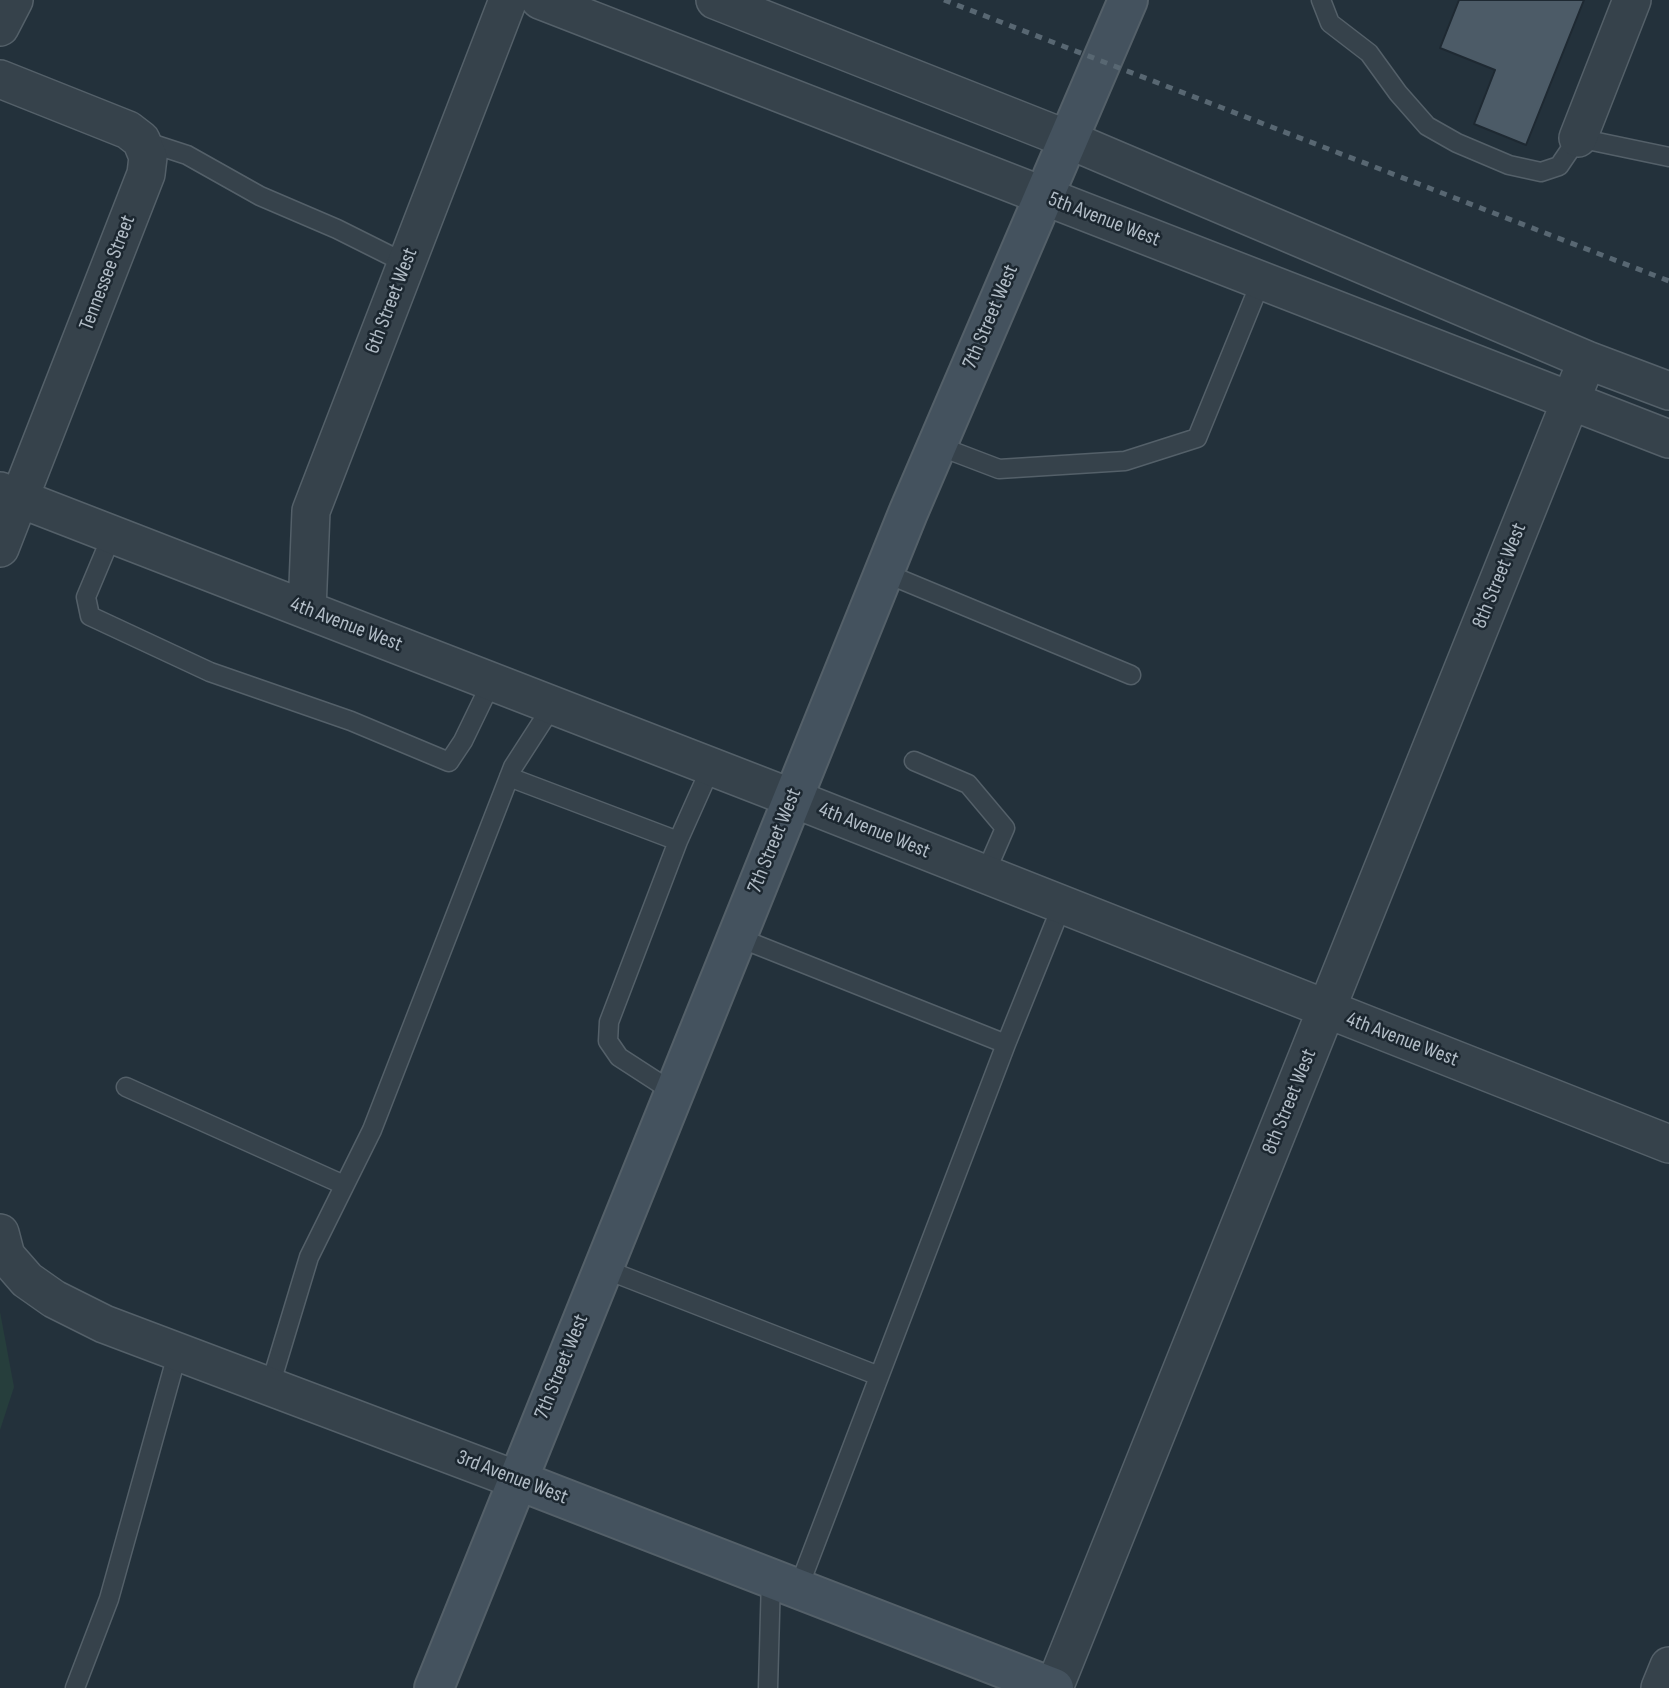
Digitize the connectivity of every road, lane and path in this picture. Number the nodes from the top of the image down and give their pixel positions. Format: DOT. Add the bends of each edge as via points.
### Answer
graph roads {
  1 [pos="14,0"];
  2 [pos="508,0"];
  3 [pos="540,0"];
  4 [pos="715,0"];
  5 [pos="1128,0"];
  6 [pos="1321,0"];
  7 [pos="1632,0"];
  8 [pos="0,27"];
  9 [pos="0,79"];
  10 [pos="1578,138"];
  11 [pos="1067,139"];
  12 [pos="141,140"];
  13 [pos="1669,157"];
  14 [pos="1042,196"];
  15 [pos="407,264"];
  16 [pos="1261,281"];
  17 [pos="1587,360"];
  18 [pos="1669,391"];
  19 [pos="1570,401"];
  20 [pos="1669,439"];
  21 [pos="936,445"];
  22 [pos="10,496"];
  23 [pos="113,535"];
  24 [pos="0,548"];
  25 [pos="885,573"];
  26 [pos="307,610"];
  27 [pos="1131,675"];
  28 [pos="492,681"];
  29 [pos="553,705"];
  30 [pos="914,761"];
  31 [pos="711,766"];
  32 [pos="509,777"];
  33 [pos="792,798"];
  34 [pos="678,841"];
  35 [pos="985,874"];
  36 [pos="1062,905"];
  37 [pos="737,937"];
  38 [pos="1327,1010"];
  39 [pos="1006,1044"];
  40 [pos="126,1087"];
  41 [pos="673,1092"];
  42 [pos="1669,1144"];
  43 [pos="344,1185"];
  44 [pos="0,1233"];
  45 [pos="603,1268"];
  46 [pos="178,1352"];
  47 [pos="880,1376"];
  48 [pos="270,1386"];
  49 [pos="517,1480"];
  50 [pos="785,1584"];
  51 [pos="1669,1666"];
  52 [pos="75,1688"];
  53 [pos="434,1688"];
  54 [pos="768,1688"];
  55 [pos="1054,1688"];
  56 [pos="1660,1688"];
  1 -- 8 [label="street"];
  2 -- 15 [label="street, 6th Street West"];
  3 -- 14 [label="street, 5th Avenue West"];
  4 -- 11 [label="street"];
  5 -- 11 [label="street, 7th Street West"];
  6 -- 10 [label="lane" via="1330,23 1369,53 1427,126 1457,143 1509,165 1541,172 1559,166"];
  7 -- 10 [label="street"];
  9 -- 12 [label="street" via="128,130"];
  10 -- 13 [label="lane"];
  11 -- 14 [label="street, 7th Street West"];
  11 -- 17 [label="street"];
  12 -- 15 [label="lane" via="187,155 260,196"];
  12 -- 22 [label="street, Tennessee Street" via="148,157 146,174"];
  14 -- 16 [label="street, 5th Avenue West"];
  14 -- 21 [label="street, 7th Street West"];
  15 -- 26 [label="street, 6th Street West" via="311,511"];
  16 -- 19 [label="street, 5th Avenue West"];
  16 -- 21 [label="lane" via="1198,438 1125,461 999,469"];
  17 -- 18 [label="street"];
  17 -- 19 [label="street, 8th Street West"];
  19 -- 20 [label="street, 5th Avenue West"];
  19 -- 38 [label="street, 8th Street West"];
  21 -- 25 [label="street, 7th Street West"];
  22 -- 23 [label="street, 4th Avenue West"];
  22 -- 24 [label="street, Tennessee Street"];
  23 -- 26 [label="street, 4th Avenue West"];
  23 -- 28 [label="lane" via="86,597 90,616 210,671 449,762"];
  25 -- 27 [label="lane"];
  25 -- 33 [label="street, 7th Street West"];
  26 -- 28 [label="street, 4th Avenue West"];
  28 -- 29 [label="street, 4th Avenue West"];
  29 -- 31 [label="street, 4th Avenue West"];
  29 -- 32 [label="lane"];
  30 -- 35 [label="lane" via="968,784 1005,828"];
  31 -- 33 [label="street, 4th Avenue West"];
  31 -- 34 [label="lane"];
  32 -- 34 [label="lane"];
  32 -- 43 [label="lane" via="372,1130"];
  33 -- 35 [label="street, 4th Avenue West"];
  33 -- 37 [label="street, 7th Street West"];
  34 -- 41 [label="lane" via="609,1022 608,1041 619,1057"];
  35 -- 36 [label="street, 4th Avenue West"];
  36 -- 38 [label="street, 4th Avenue West"];
  36 -- 39 [label="lane"];
  37 -- 39 [label="lane"];
  37 -- 41 [label="street, 7th Street West"];
  38 -- 42 [label="street, 4th Avenue West"];
  38 -- 55 [label="street, 8th Street West"];
  39 -- 47 [label="lane"];
  40 -- 43 [label="lane"];
  41 -- 45 [label="street, 7th Street West"];
  43 -- 48 [label="lane" via="309,1257"];
  44 -- 46 [label="street, 3rd Avenue West" via="6,1255 27,1280 54,1299"];
  45 -- 47 [label="lane"];
  45 -- 49 [label="street, 7th Street West"];
  46 -- 48 [label="street, 3rd Avenue West"];
  46 -- 52 [label="lane" via="109,1598"];
  47 -- 50 [label="lane"];
  48 -- 49 [label="street, 3rd Avenue West"];
  49 -- 50 [label="street, 3rd Avenue West"];
  49 -- 53 [label="street, 7th Street West"];
  50 -- 54 [label="lane"];
  50 -- 55 [label="street, 3rd Avenue West"];
  51 -- 56 [label="street"];
}
